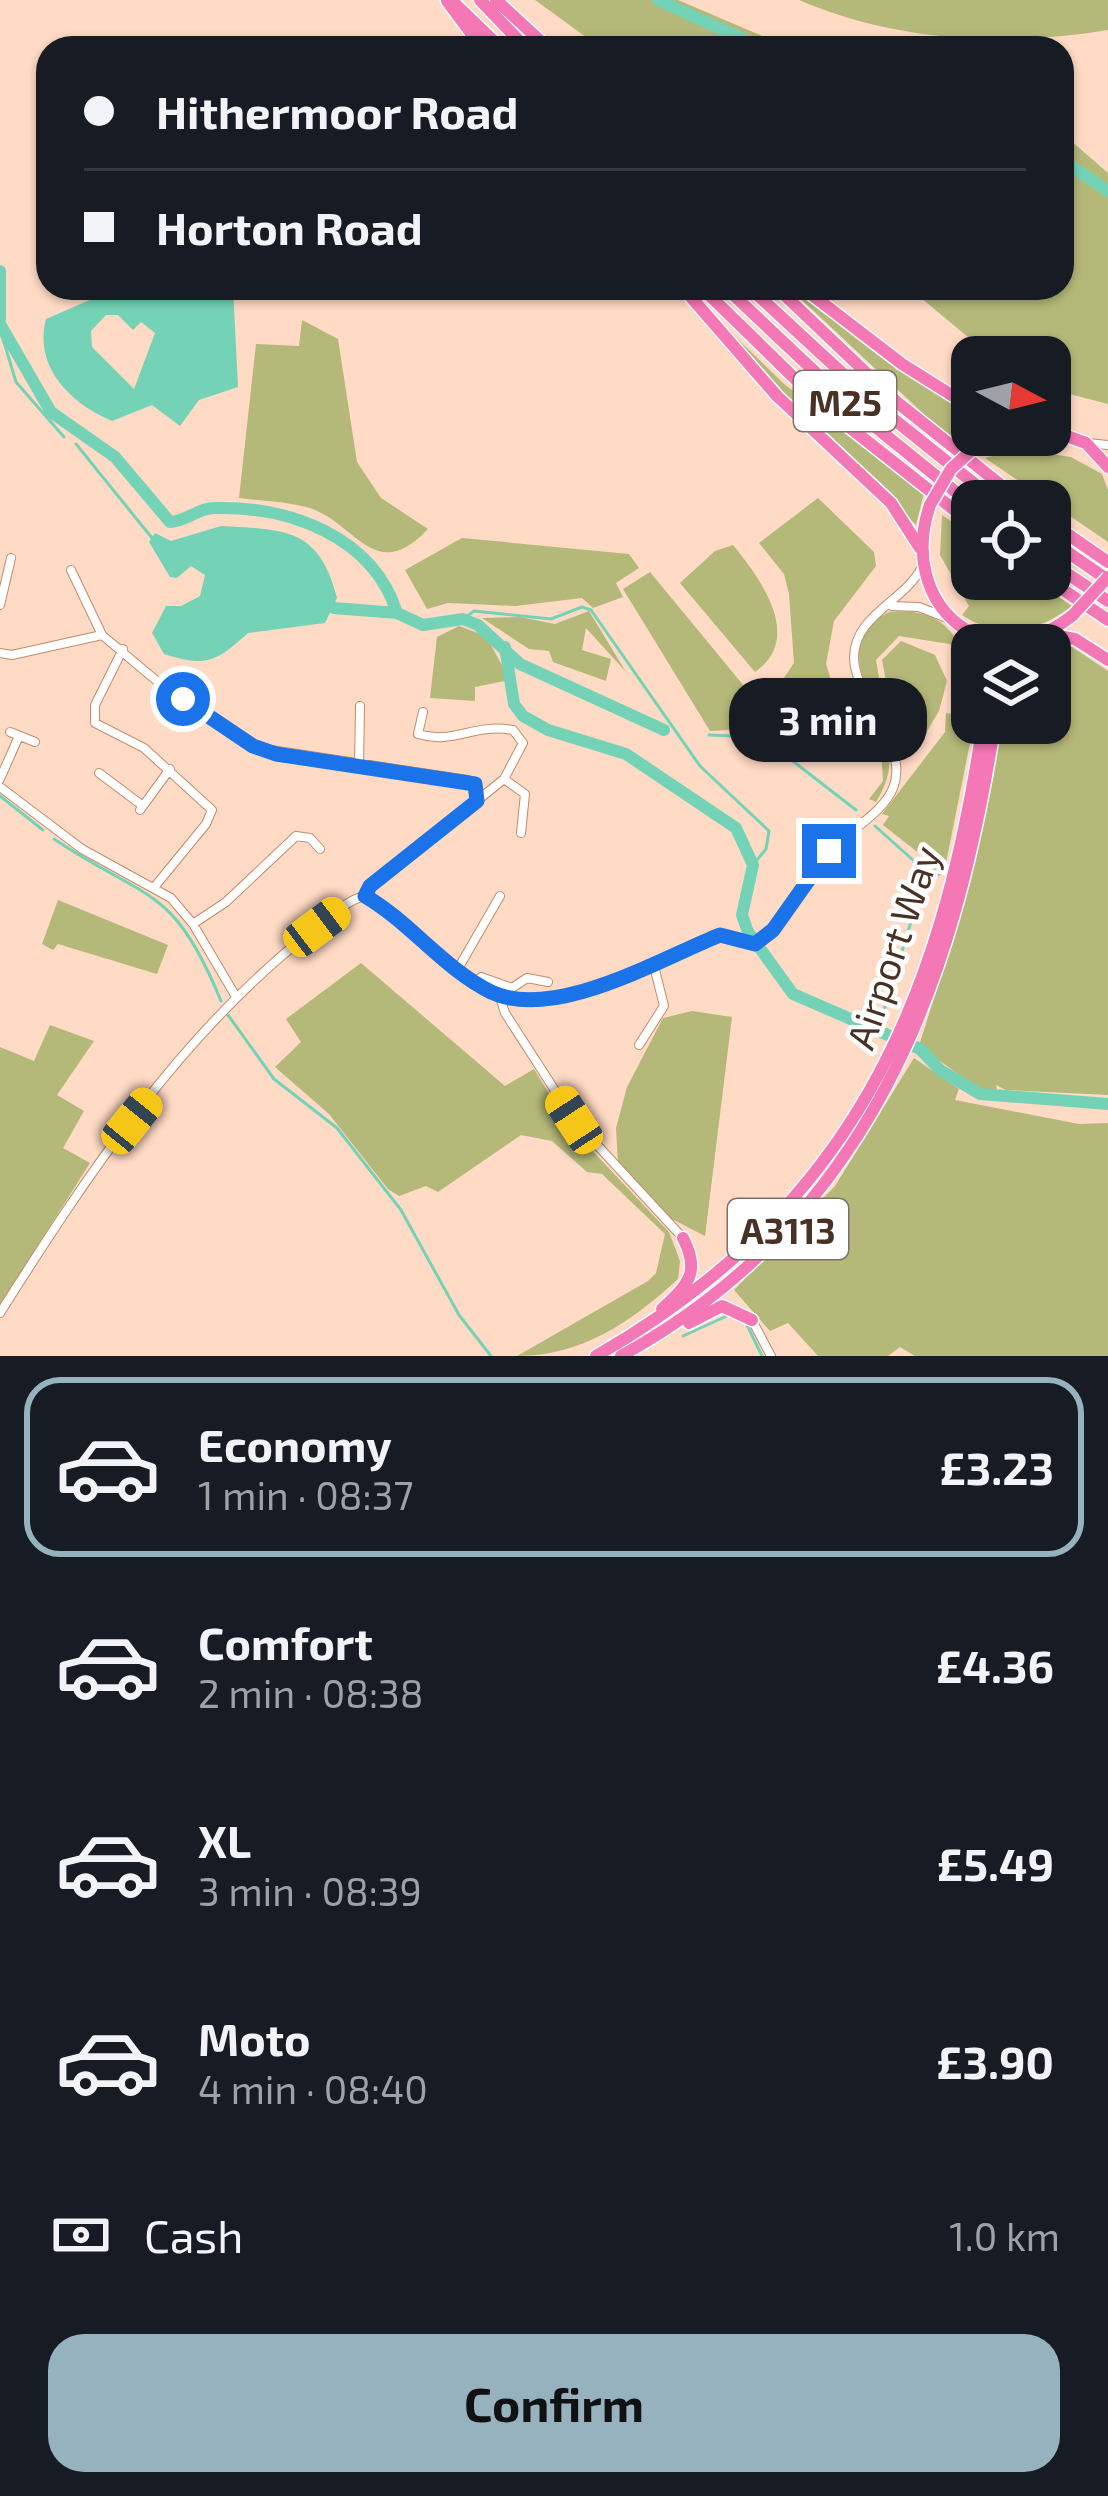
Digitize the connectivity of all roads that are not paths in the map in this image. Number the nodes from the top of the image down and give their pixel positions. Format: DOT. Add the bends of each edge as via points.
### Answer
graph roads {
  1 [pos="449,0"];
  2 [pos="479,0"];
  3 [pos="496,0"];
  4 [pos="474,36"];
  5 [pos="488,36"];
  6 [pos="514,36"];
  7 [pos="535,36"];
  8 [pos="693,300"];
  9 [pos="714,300"];
  10 [pos="739,300"];
  11 [pos="763,300"];
  12 [pos="790,300"];
  13 [pos="819,300"];
  14 [pos="951,395"];
  15 [pos="1071,438"];
  16 [pos="1086,443"];
  17 [pos="1108,446"];
  18 [pos="966,456"];
  19 [pos="1108,467"];
  20 [pos="969,480"];
  21 [pos="995,480"];
  22 [pos="951,488"];
  23 [pos="951,507"];
  24 [pos="1071,536"];
  25 [pos="920,548"];
  26 [pos="1071,554"];
  27 [pos="11,558"];
  28 [pos="1108,562"];
  29 [pos="922,567"];
  30 [pos="71,570"];
  31 [pos="1071,576"];
  32 [pos="1108,579"];
  33 [pos="6,580"];
  34 [pos="1071,595"];
  35 [pos="1108,602"];
  36 [pos="0,605"];
  37 [pos="891,606"];
  38 [pos="949,619"];
  39 [pos="1108,620"];
  40 [pos="93,622"];
  41 [pos="957,624"];
  42 [pos="1059,624"];
  43 [pos="102,634"];
  44 [pos="89,636"];
  45 [pos="1071,640"];
  46 [pos="123,650"];
  47 [pos="0,653"];
  48 [pos="1108,660"];
  49 [pos="360,706"];
  50 [pos="423,712"];
  51 [pos="868,715"];
  52 [pos="854,725"];
  53 [pos="35,742"];
  54 [pos="979,744"];
  55 [pos="991,744"];
  56 [pos="358,767"];
  57 [pos="170,769"];
  58 [pos="105,776"];
  59 [pos="504,779"];
  60 [pos="0,783"];
  61 [pos="480,796"];
  62 [pos="521,833"];
  63 [pos="320,848"];
  64 [pos="156,885"];
  65 [pos="365,896"];
  66 [pos="500,901"];
  67 [pos="193,924"];
  68 [pos="654,966"];
  69 [pos="459,967"];
  70 [pos="476,981"];
  71 [pos="548,982"];
  72 [pos="499,994"];
  73 [pos="235,995"];
  74 [pos="907,1035"];
  75 [pos="639,1045"];
  76 [pos="899,1052"];
  77 [pos="683,1238"];
  78 [pos="0,1313"];
  79 [pos="752,1319"];
  80 [pos="640,1331"];
  81 [pos="625,1354"];
  82 [pos="596,1356"];
  83 [pos="771,1356"];
  1 -- 4 [label="highway"];
  1 -- 5 [label="highway"];
  2 -- 6 [label="highway"];
  3 -- 7 [label="highway"];
  8 -- 25 [label="highway, M25" via="777,396 891,503"];
  9 -- 23 [label="highway, M25" via="825,408"];
  10 -- 22 [label="highway, M25"];
  11 -- 20 [label="highway, M25"];
  12 -- 21 [label="highway, M25"];
  13 -- 14 [label="highway, M25"];
  15 -- 16 [label="highway"];
  16 -- 17 [label="street"];
  16 -- 19 [label="highway"];
  18 -- 25 [label="highway, bridge" via="930,505"];
  24 -- 28 [label="highway"];
  25 -- 29 [label="highway"];
  26 -- 32 [label="highway"];
  27 -- 33 [label="street"];
  29 -- 37 [label="street"];
  29 -- 38 [label="highway"];
  30 -- 40 [label="street"];
  31 -- 35 [label="highway"];
  32 -- 42 [label="highway, bridge"];
  33 -- 36 [label="street"];
  34 -- 39 [label="highway"];
  37 -- 38 [label="street"];
  37 -- 51 [label="street" via="866,624 854,650"];
  38 -- 41 [label="highway"];
  40 -- 43 [label="street"];
  40 -- 44 [label="street"];
  43 -- 44 [label="street"];
  43 -- 46 [label="street"];
  44 -- 47 [label="street"];
  45 -- 48 [label="highway"];
  46 -- 56 [label="street" via="253,746"];
  46 -- 57 [label="street" via="95,704 95,723"];
  49 -- 56 [label="street"];
  50 -- 59 [label="street" via="424,736 447,739 482,725 523,737"];
  51 -- 52 [label="street"];
  51 -- 68 [label="street" via="896,766 893,787 866,825 821,859 765,938 751,945 720,935"];
  53 -- 60 [label="street" via="15,734"];
  54 -- 74 [label="highway, Airport Way / A3113" via="951,882"];
  55 -- 74 [label="highway, Airport Way / A3113" via="958,901"];
  56 -- 61 [label="street" via="468,780"];
  57 -- 58 [label="street" via="141,808"];
  57 -- 64 [label="street" via="209,802 211,816"];
  59 -- 61 [label="street"];
  59 -- 62 [label="street" via="525,794"];
  60 -- 64 [label="street" via="82,849"];
  61 -- 65 [label="street"];
  63 -- 67 [label="street" via="296,836"];
  64 -- 67 [label="street"];
  65 -- 69 [label="street"];
  65 -- 73 [label="street"];
  66 -- 69 [label="street"];
  67 -- 73 [label="street"];
  68 -- 72 [label="street" via="551,998"];
  68 -- 75 [label="street" via="664,1006"];
  69 -- 70 [label="street"];
  70 -- 71 [label="street" via="512,988 527,978"];
  70 -- 72 [label="street"];
  72 -- 77 [label="street" via="574,1120"];
  73 -- 78 [label="street" via="86,1180"];
  74 -- 76 [label="highway, Airport Way / A3113"];
  76 -- 80 [label="highway, Airport Way / A3113" via="793,1204 726,1270"];
  76 -- 81 [label="highway, Airport Way / A3113" via="849,1154 783,1234 717,1294"];
  77 -- 80 [label="highway" via="693,1276"];
  79 -- 81 [label="highway" via="716,1308"];
  79 -- 83 [label="street"];
  80 -- 82 [label="highway, Airport Way / A3113"];
}
